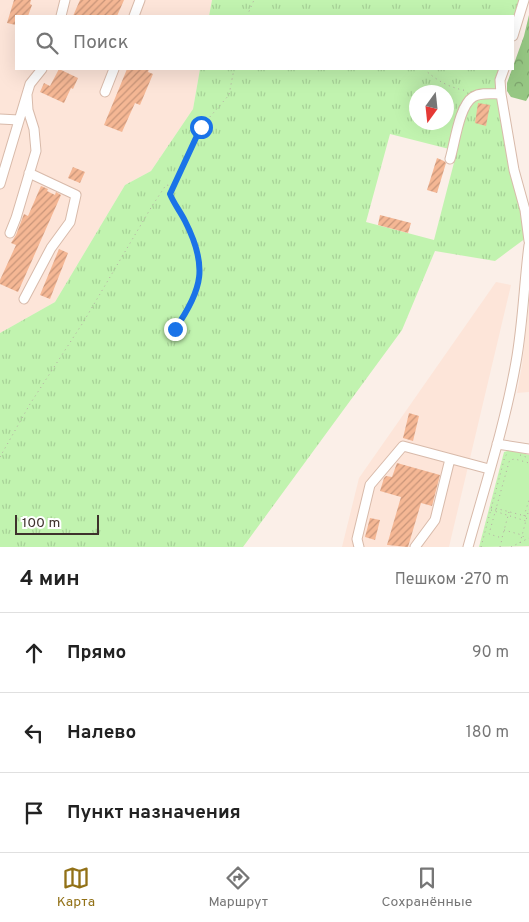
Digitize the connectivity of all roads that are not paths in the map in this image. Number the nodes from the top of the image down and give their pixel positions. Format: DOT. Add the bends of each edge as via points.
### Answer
graph roads {
  1 [pos="65,0"];
  2 [pos="140,0"];
  3 [pos="524,0"];
  4 [pos="61,15"];
  5 [pos="134,15"];
  6 [pos="514,33"];
  7 [pos="41,70"];
  8 [pos="114,70"];
  9 [pos="504,70"];
  10 [pos="105,92"];
  11 [pos="501,94"];
  12 [pos="27,95"];
  13 [pos="0,119"];
  14 [pos="19,120"];
  15 [pos="450,159"];
  16 [pos="29,173"];
  17 [pos="0,184"];
  18 [pos="10,233"];
  19 [pos="529,241"];
  20 [pos="529,245"];
  21 [pos="24,299"];
  22 [pos="497,444"];
  23 [pos="529,448"];
  24 [pos="450,459"];
  25 [pos="489,469"];
  26 [pos="359,547"];
  27 [pos="415,547"];
  28 [pos="468,547"];
  1 -- 4 [label="lane"];
  2 -- 5 [label="lane"];
  3 -- 6 [label="lane"];
  7 -- 12 [label="lane" via="30,84"];
  8 -- 10 [label="lane"];
  9 -- 11 [label="lane" via="500,80"];
  11 -- 15 [label="lane" via="474,96 464,106"];
  11 -- 19 [label="lane"];
  12 -- 14 [label="lane"];
  12 -- 16 [label="lane" via="36,144"];
  13 -- 14 [label="lane"];
  14 -- 17 [label="lane"];
  16 -- 18 [label="lane"];
  16 -- 21 [label="lane" via="76,195 70,222 51,248"];
  20 -- 22 [label="lane" via="519,364"];
  22 -- 23 [label="lane"];
  22 -- 25 [label="lane"];
  24 -- 25 [label="lane"];
  24 -- 26 [label="lane" via="403,446 370,485 357,539"];
  24 -- 27 [label="lane" via="435,520"];
  25 -- 28 [label="lane"];
}
